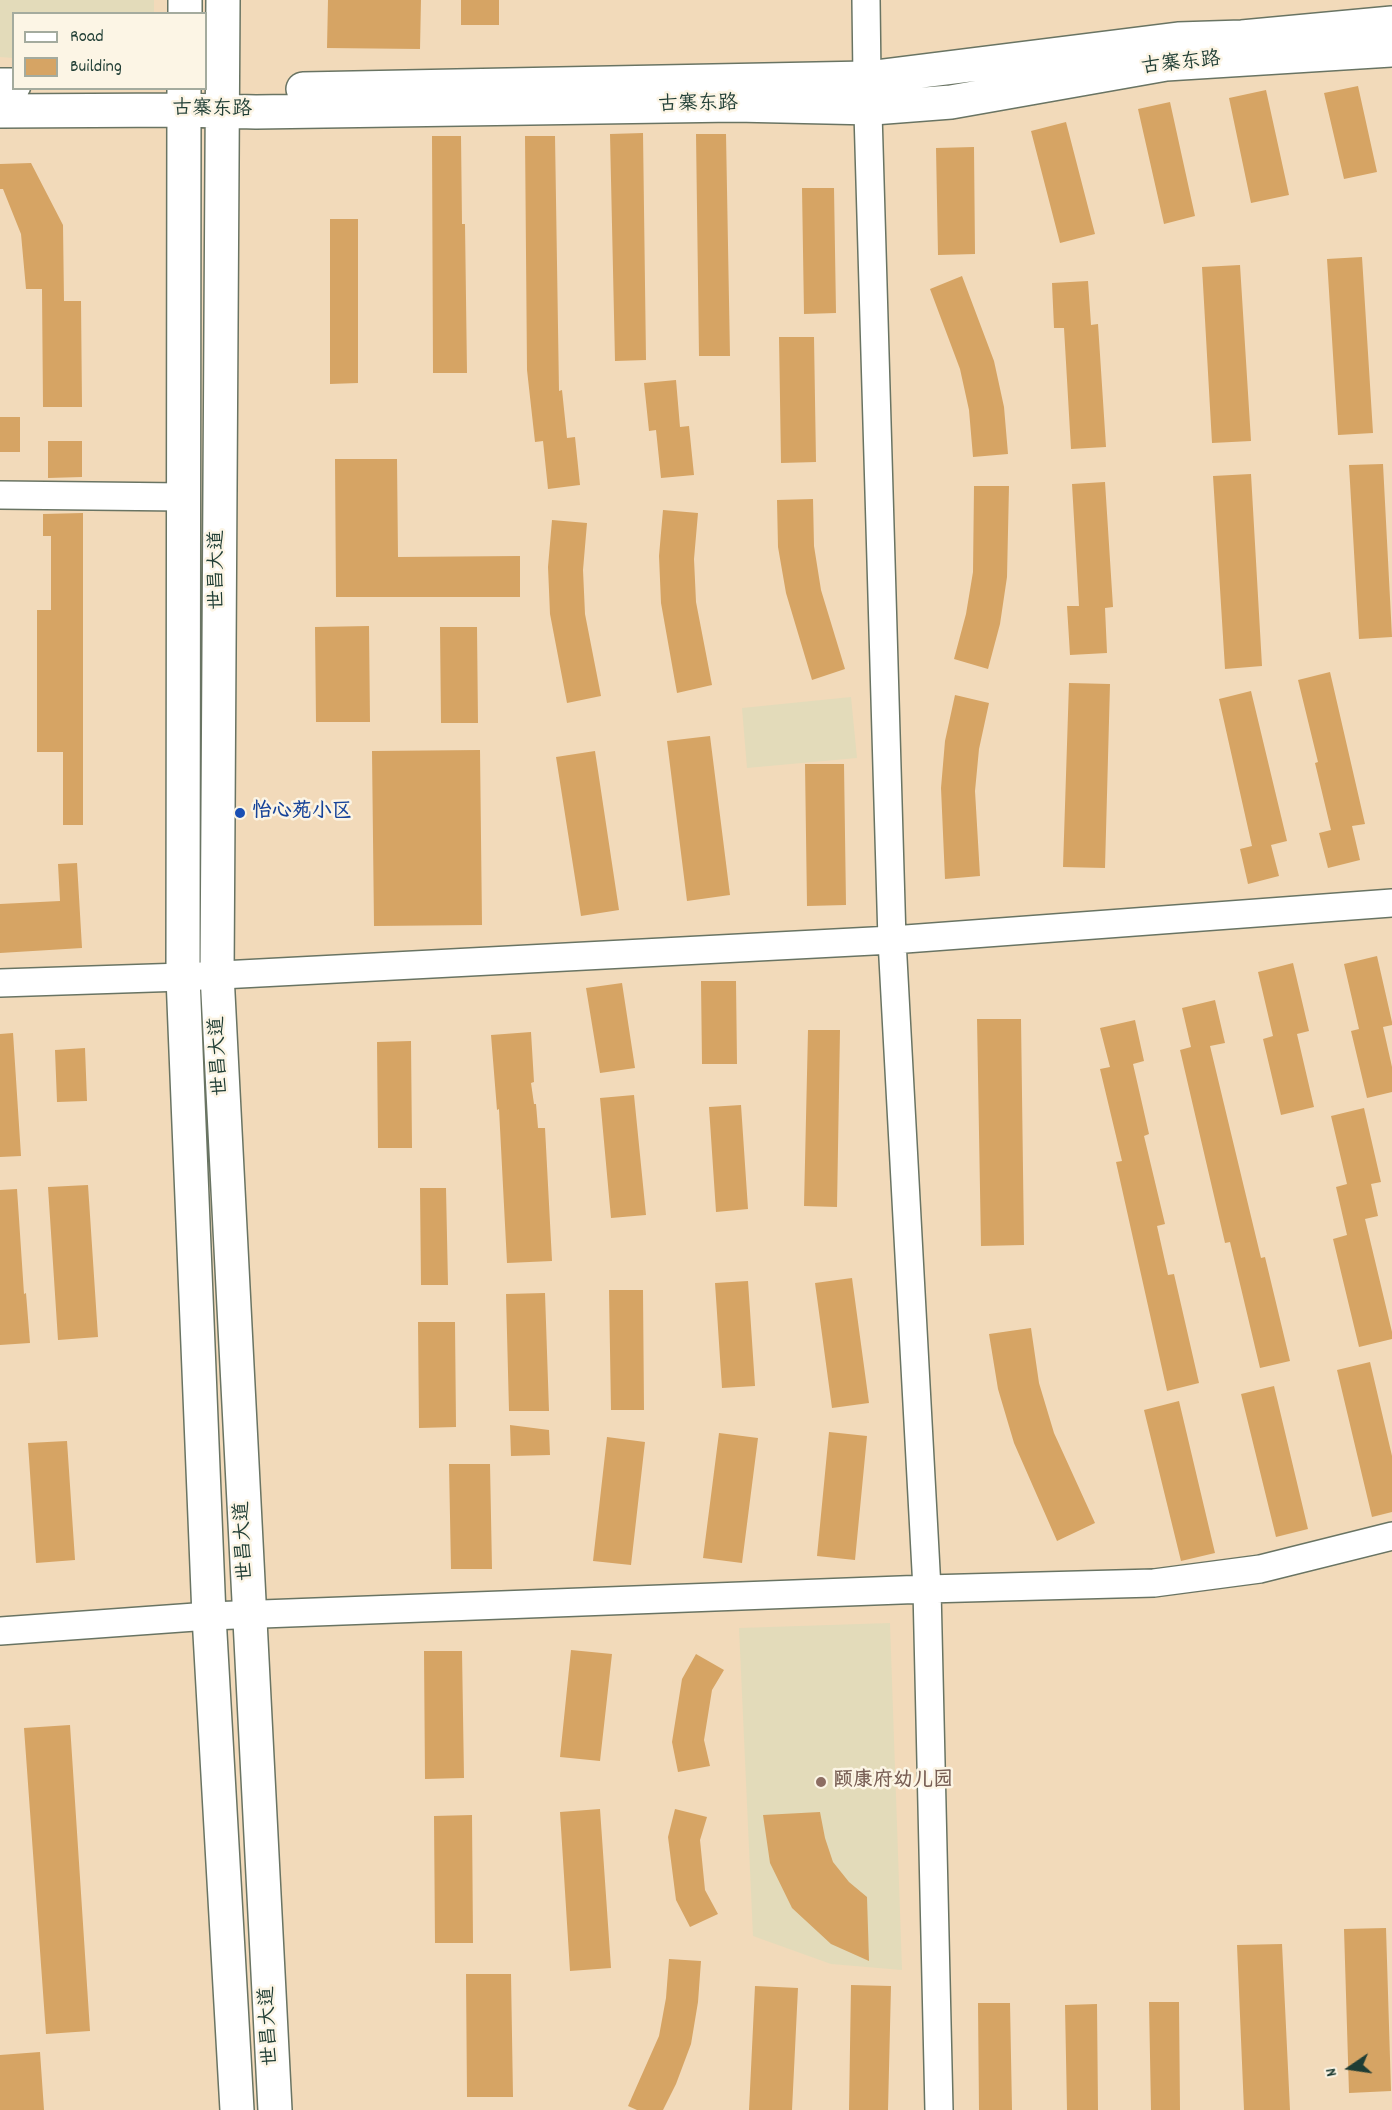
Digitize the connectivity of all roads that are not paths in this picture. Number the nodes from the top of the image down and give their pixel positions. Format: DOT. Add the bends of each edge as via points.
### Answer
graph roads {
  1 [pos="223,0"];
  2 [pos="866,0"];
  3 [pos="1392,23"];
  4 [pos="1392,50"];
  5 [pos="207,78"];
  6 [pos="867,93"];
  7 [pos="203,97"];
  8 [pos="0,111"];
  9 [pos="0,495"];
  10 [pos="183,497"];
  11 [pos="1392,903"];
  12 [pos="892,940"];
  13 [pos="217,974"];
  14 [pos="183,977"];
  15 [pos="0,983"];
  16 [pos="1392,1536"];
  17 [pos="927,1589"];
  18 [pos="249,1614"];
  19 [pos="209,1616"];
  20 [pos="0,1631"];
  21 [pos="237,2110"];
  22 [pos="275,2110"];
  23 [pos="939,2110"];
  1 -- 5 [label="main road, 世昌大道"];
  2 -- 6 [label="street"];
  3 -- 6 [label="main road, 古寨东路" via="1178,39"];
  4 -- 6 [label="main road, 古寨东路" via="1166,64 951,102"];
  6 -- 7 [label="main road, 古寨东路" via="735,105"];
  6 -- 12 [label="street"];
  7 -- 8 [label="main road, 古寨东路"];
  7 -- 10 [label="main road, 世昌大道"];
  7 -- 13 [label="main road, 世昌大道"];
  9 -- 10 [label="street"];
  10 -- 14 [label="main road, 世昌大道"];
  11 -- 12 [label="street"];
  12 -- 13 [label="street"];
  12 -- 17 [label="street"];
  13 -- 14 [label="street"];
  13 -- 18 [label="main road, 世昌大道"];
  14 -- 15 [label="street"];
  14 -- 19 [label="main road, 世昌大道"];
  16 -- 17 [label="street" via="1260,1569 1154,1583"];
  17 -- 18 [label="street"];
  17 -- 23 [label="street"];
  18 -- 19 [label="street"];
  18 -- 22 [label="main road, 世昌大道"];
  19 -- 20 [label="street"];
  19 -- 21 [label="main road, 世昌大道"];
}
